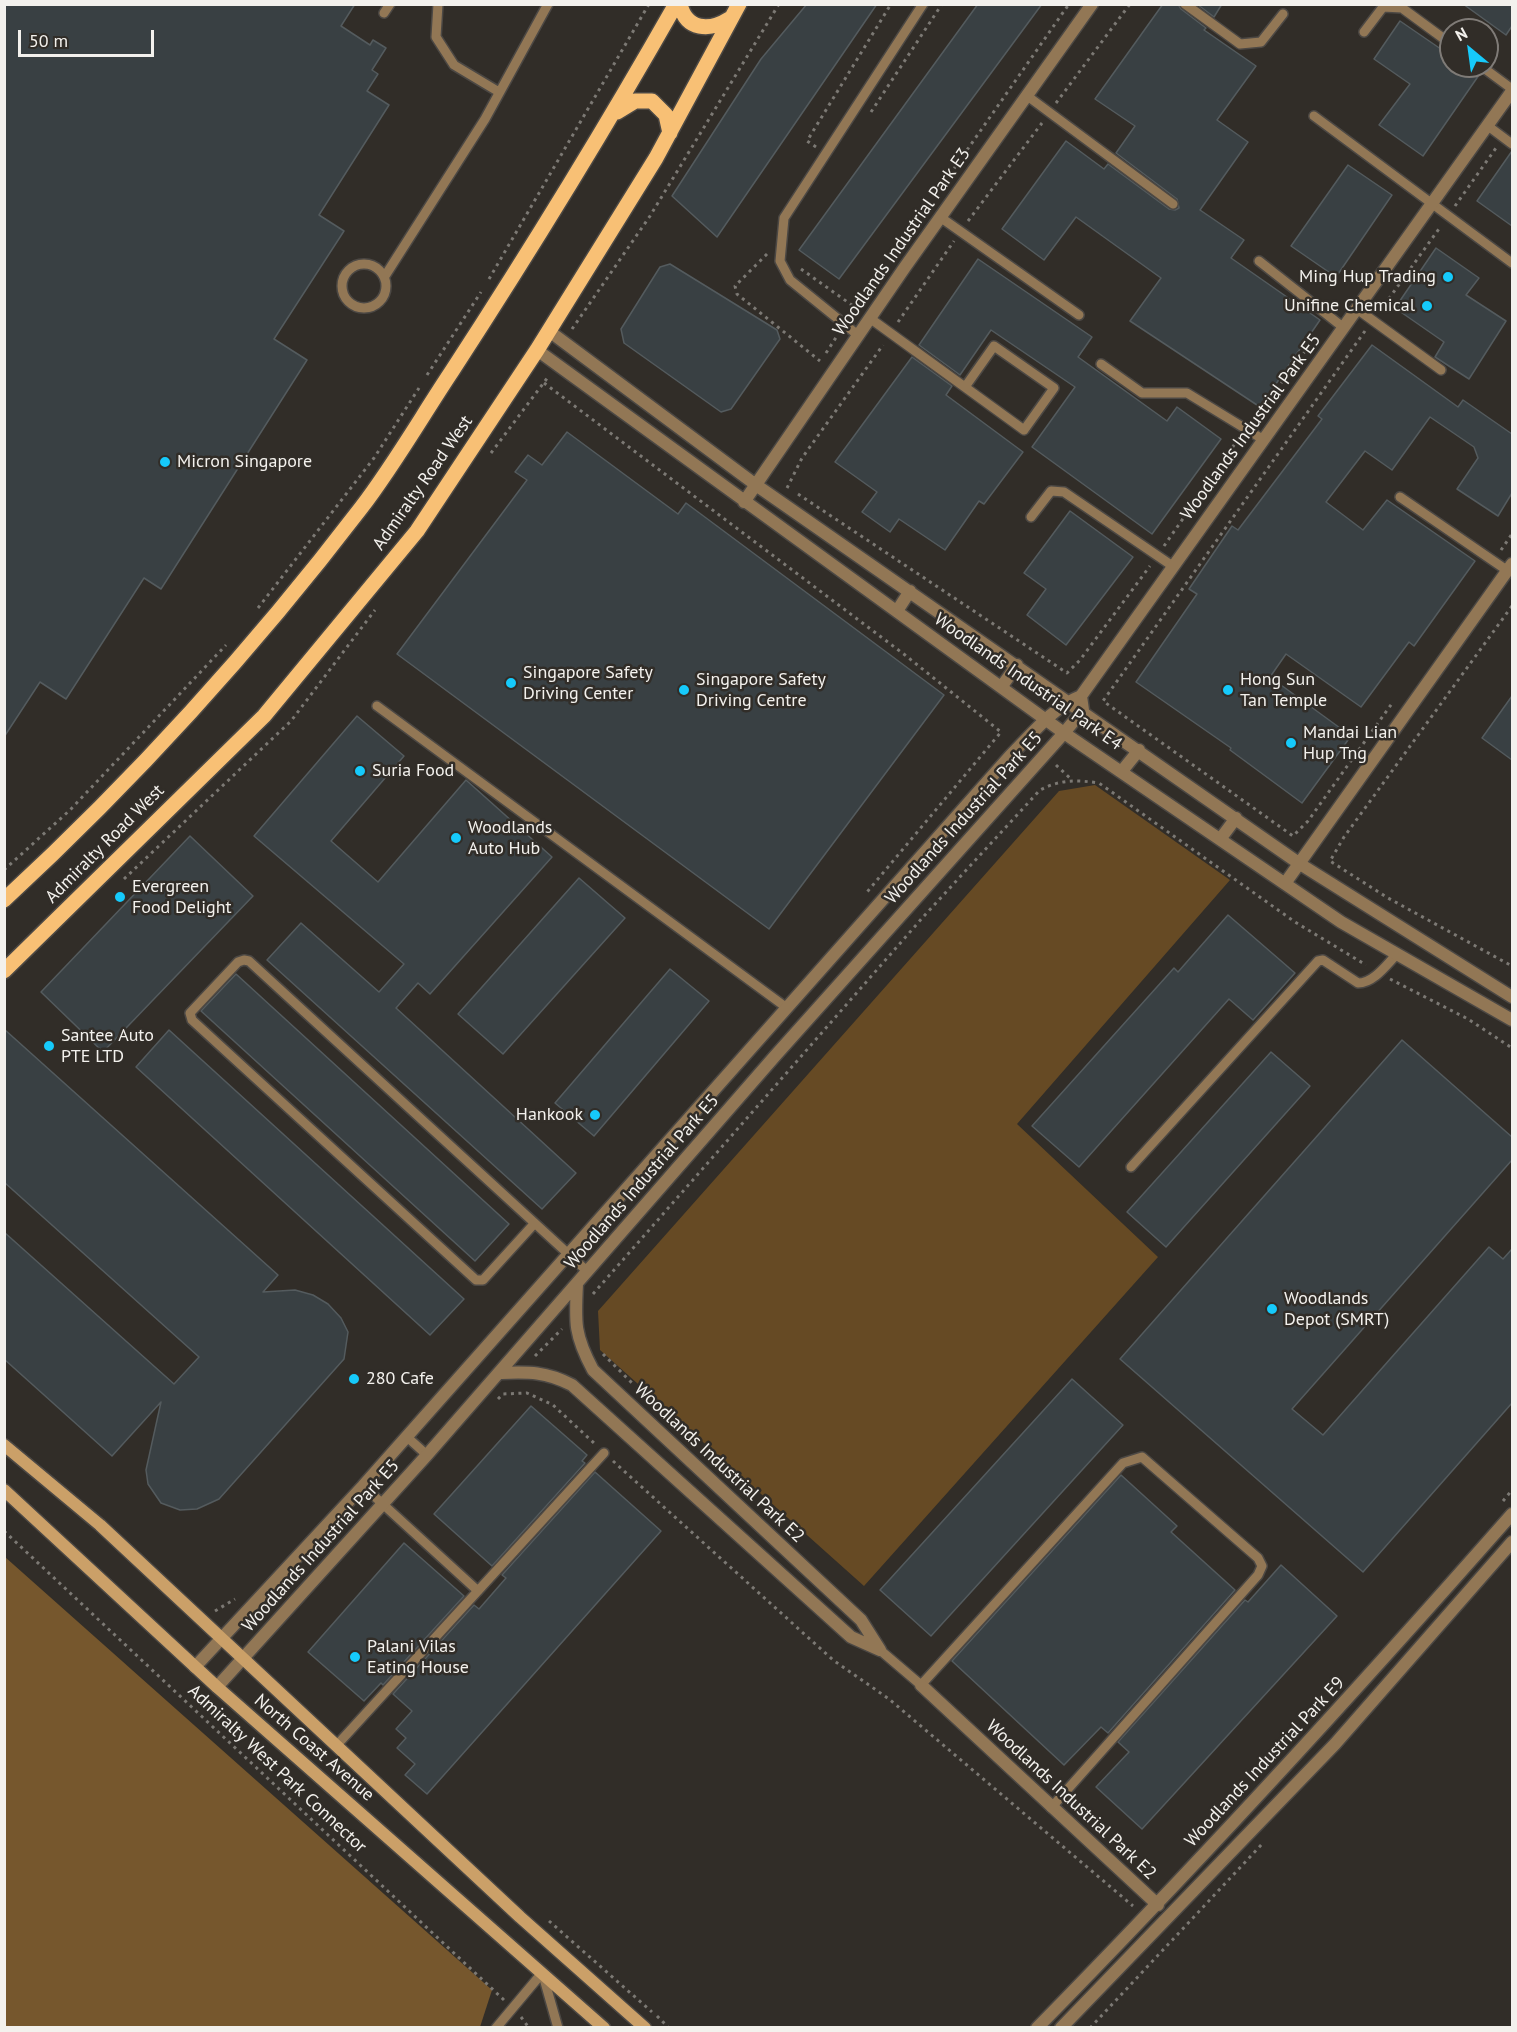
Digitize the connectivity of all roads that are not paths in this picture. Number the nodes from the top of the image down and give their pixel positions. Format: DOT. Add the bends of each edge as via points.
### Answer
graph roads {
  1 [pos="438,4"];
  2 [pos="548,4"];
  3 [pos="678,4"];
  4 [pos="739,4"];
  5 [pos="923,4"];
  6 [pos="1092,4"];
  7 [pos="1185,4"];
  8 [pos="1282,14"];
  9 [pos="729,19"];
  10 [pos="1364,32"];
  11 [pos="1439,35"];
  12 [pos="1496,78"];
  13 [pos="1512,90"];
  14 [pos="499,92"];
  15 [pos="1026,95"];
  16 [pos="613,116"];
  17 [pos="1314,116"];
  18 [pos="1488,126"];
  19 [pos="670,133"];
  20 [pos="1512,144"];
  21 [pos="1434,203"];
  22 [pos="1173,204"];
  23 [pos="940,217"];
  24 [pos="1259,261"];
  25 [pos="1512,263"];
  26 [pos="385,276"];
  27 [pos="1357,309"];
  28 [pos="1080,315"];
  29 [pos="871,319"];
  30 [pos="1344,328"];
  31 [pos="549,331"];
  32 [pos="859,336"];
  33 [pos="537,350"];
  34 [pos="1101,364"];
  35 [pos="1441,370"];
  36 [pos="965,387"];
  37 [pos="1264,441"];
  38 [pos="756,485"];
  39 [pos="1400,497"];
  40 [pos="744,502"];
  41 [pos="1031,517"];
  42 [pos="838,541"];
  43 [pos="825,559"];
  44 [pos="1174,567"];
  45 [pos="1510,568"];
  46 [pos="910,591"];
  47 [pos="897,611"];
  48 [pos="1017,665"];
  49 [pos="1002,686"];
  50 [pos="1082,696"];
  51 [pos="1069,701"];
  52 [pos="377,706"];
  53 [pos="1083,710"];
  54 [pos="1047,719"];
  55 [pos="1064,733"];
  56 [pos="1139,750"];
  57 [pos="1122,771"];
  58 [pos="1236,818"];
  59 [pos="1221,838"];
  60 [pos="1300,864"];
  61 [pos="1286,882"];
  62 [pos="4,900"];
  63 [pos="1397,954"];
  64 [pos="4,971"];
  65 [pos="1512,997"];
  66 [pos="787,1008"];
  67 [pos="1512,1020"];
  68 [pos="1131,1167"];
  69 [pos="534,1224"];
  70 [pos="569,1254"];
  71 [pos="588,1272"];
  72 [pos="577,1284"];
  73 [pos="499,1373"];
  74 [pos="407,1437"];
  75 [pos="4,1445"];
  76 [pos="604,1453"];
  77 [pos="427,1455"];
  78 [pos="363,1486"];
  79 [pos="4,1490"];
  80 [pos="383,1505"];
  81 [pos="1512,1514"];
  82 [pos="1512,1542"];
  83 [pos="478,1591"];
  84 [pos="220,1638"];
  85 [pos="880,1650"];
  86 [pos="243,1659"];
  87 [pos="195,1667"];
  88 [pos="921,1685"];
  89 [pos="217,1687"];
  90 [pos="336,1746"];
  91 [pos="1051,1808"];
  92 [pos="1158,1905"];
  93 [pos="1170,1915"];
  94 [pos="542,1973"];
  95 [pos="496,2028"];
  96 [pos="558,2028"];
  97 [pos="604,2028"];
  98 [pos="645,2028"];
  99 [pos="1037,2028"];
  100 [pos="1061,2028"];
  1 -- 14 [label="lane" via="436,37 454,65"];
  2 -- 14 [label="lane"];
  3 -- 9 [label="main road" via="698,27 710,28"];
  3 -- 16 [label="main road, Admiralty Road West"];
  4 -- 9 [label="main road, Admiralty Road West"];
  5 -- 32 [label="lane" via="784,218 780,261 790,280"];
  6 -- 15 [label="street, Woodlands Industrial Park E3"];
  7 -- 8 [label="lane" via="1240,44 1262,42"];
  9 -- 19 [label="main road, Admiralty Road West"];
  10 -- 11 [label="lane" via="1383,7 1402,8"];
  12 -- 13 [label="lane"];
  13 -- 18 [label="street, Woodlands Industrial Park E5"];
  14 -- 26 [label="lane"];
  15 -- 22 [label="lane"];
  15 -- 23 [label="street, Woodlands Industrial Park E3"];
  16 -- 19 [label="main road" via="635,101 652,101 666,115"];
  16 -- 62 [label="main road, Admiralty Road West" via="363,506 218,684 62,846"];
  17 -- 21 [label="lane"];
  18 -- 20 [label="lane"];
  18 -- 21 [label="street, Woodlands Industrial Park E5"];
  19 -- 31 [label="main road, Admiralty Road West"];
  21 -- 25 [label="lane"];
  21 -- 27 [label="street, Woodlands Industrial Park E5"];
  23 -- 28 [label="lane"];
  23 -- 29 [label="street, Woodlands Industrial Park E3"];
  24 -- 30 [label="lane"];
  26 -- 26 [label="lane" via="384,297 374,307 353,305 343,294 346,273 359,264 374,266"];
  27 -- 30 [label="street, Woodlands Industrial Park E5"];
  27 -- 35 [label="lane"];
  29 -- 32 [label="street, Woodlands Industrial Park E3"];
  29 -- 36 [label="lane"];
  30 -- 37 [label="street, Woodlands Industrial Park E5"];
  31 -- 33 [label="main road, Admiralty Road West"];
  31 -- 38 [label="street, Woodlands Industrial Park E4"];
  32 -- 38 [label="street, Woodlands Industrial Park E3"];
  33 -- 40 [label="street, Woodlands Industrial Park E4"];
  33 -- 64 [label="main road, Admiralty Road West" via="417,531 264,716"];
  34 -- 37 [label="lane" via="1142,393 1187,393"];
  36 -- 36 [label="lane" via="1023,430 1054,388 994,346"];
  37 -- 44 [label="street, Woodlands Industrial Park E5"];
  38 -- 40 [label="street, Woodlands Industrial Park E3"];
  38 -- 42 [label="street, Woodlands Industrial Park E4"];
  39 -- 45 [label="lane"];
  40 -- 43 [label="street, Woodlands Industrial Park E4"];
  41 -- 44 [label="lane" via="1051,491 1064,492"];
  42 -- 43 [label="street"];
  42 -- 46 [label="street, Woodlands Industrial Park E4"];
  43 -- 47 [label="street, Woodlands Industrial Park E4"];
  44 -- 50 [label="street, Woodlands Industrial Park E5"];
  45 -- 60 [label="street"];
  46 -- 47 [label="street"];
  46 -- 48 [label="street, Woodlands Industrial Park E4"];
  47 -- 49 [label="street, Woodlands Industrial Park E4"];
  48 -- 49 [label="street"];
  48 -- 51 [label="street, Woodlands Industrial Park E4"];
  49 -- 54 [label="street, Woodlands Industrial Park E4"];
  50 -- 51 [label="street, Woodlands Industrial Park E5"];
  50 -- 53 [label="street"];
  51 -- 53 [label="street, Woodlands Industrial Park E4"];
  51 -- 54 [label="street, Woodlands Industrial Park E5"];
  52 -- 66 [label="lane"];
  53 -- 55 [label="street, Woodlands Industrial Park E5"];
  53 -- 56 [label="street, Woodlands Industrial Park E4"];
  54 -- 55 [label="street, Woodlands Industrial Park E4"];
  54 -- 66 [label="street, Woodlands Industrial Park E5"];
  55 -- 57 [label="street, Woodlands Industrial Park E4"];
  55 -- 71 [label="street, Woodlands Industrial Park E5"];
  56 -- 57 [label="street"];
  56 -- 58 [label="street, Woodlands Industrial Park E4"];
  57 -- 59 [label="street, Woodlands Industrial Park E4"];
  58 -- 59 [label="street"];
  58 -- 60 [label="street, Woodlands Industrial Park E4"];
  59 -- 61 [label="street, Woodlands Industrial Park E4"];
  60 -- 61 [label="street"];
  60 -- 65 [label="street, Woodlands Industrial Park E4"];
  61 -- 63 [label="street, Woodlands Industrial Park E4" via="1341,922"];
  63 -- 67 [label="street, Woodlands Industrial Park E4"];
  63 -- 68 [label="lane" via="1364,983 1323,960 1318,961"];
  66 -- 70 [label="street, Woodlands Industrial Park E5"];
  69 -- 69 [label="lane" via="483,1280 476,1280 192,1020 190,1013 237,962 249,962"];
  69 -- 70 [label="lane"];
  70 -- 71 [label="lane"];
  70 -- 74 [label="street, Woodlands Industrial Park E5"];
  71 -- 72 [label="street, Woodlands Industrial Park E5"];
  72 -- 73 [label="street, Woodlands Industrial Park E5"];
  72 -- 85 [label="street, Woodlands Industrial Park E2" via="575,1315 579,1343 593,1370 861,1620"];
  73 -- 77 [label="street, Woodlands Industrial Park E5"];
  73 -- 85 [label="street, Woodlands Industrial Park E2" via="551,1374 572,1385 851,1637"];
  74 -- 77 [label="lane"];
  74 -- 78 [label="street, Woodlands Industrial Park E5"];
  75 -- 84 [label="main road, North Coast Avenue" via="100,1525"];
  76 -- 83 [label="lane"];
  77 -- 80 [label="street, Woodlands Industrial Park E5"];
  78 -- 80 [label="lane"];
  78 -- 84 [label="street, Woodlands Industrial Park E5"];
  79 -- 87 [label="main road, North Coast Avenue"];
  80 -- 83 [label="lane"];
  80 -- 86 [label="street, Woodlands Industrial Park E5"];
  81 -- 92 [label="street, Woodlands Industrial Park E9" via="1331,1719"];
  82 -- 93 [label="street, Woodlands Industrial Park E9" via="1335,1743"];
  83 -- 90 [label="lane"];
  84 -- 86 [label="main road, North Coast Avenue"];
  84 -- 87 [label="street, Woodlands Industrial Park E5"];
  85 -- 88 [label="lane, Woodlands Industrial Park E2"];
  86 -- 89 [label="street, Woodlands Industrial Park E5"];
  86 -- 90 [label="main road, North Coast Avenue"];
  87 -- 89 [label="main road, North Coast Avenue"];
  88 -- 91 [label="street, Woodlands Industrial Park E2"];
  88 -- 91 [label="lane" via="1131,1458 1142,1457 1258,1558 1262,1566 1258,1575"];
  89 -- 94 [label="main road, North Coast Avenue"];
  90 -- 98 [label="main road, North Coast Avenue"];
  91 -- 92 [label="street, Woodlands Industrial Park E2"];
  92 -- 93 [label="lane"];
  92 -- 99 [label="street, Woodlands Industrial Park E9"];
  93 -- 100 [label="street, Woodlands Industrial Park E9"];
  94 -- 95 [label="lane"];
  94 -- 96 [label="lane"];
  94 -- 97 [label="main road, North Coast Avenue"];
}
